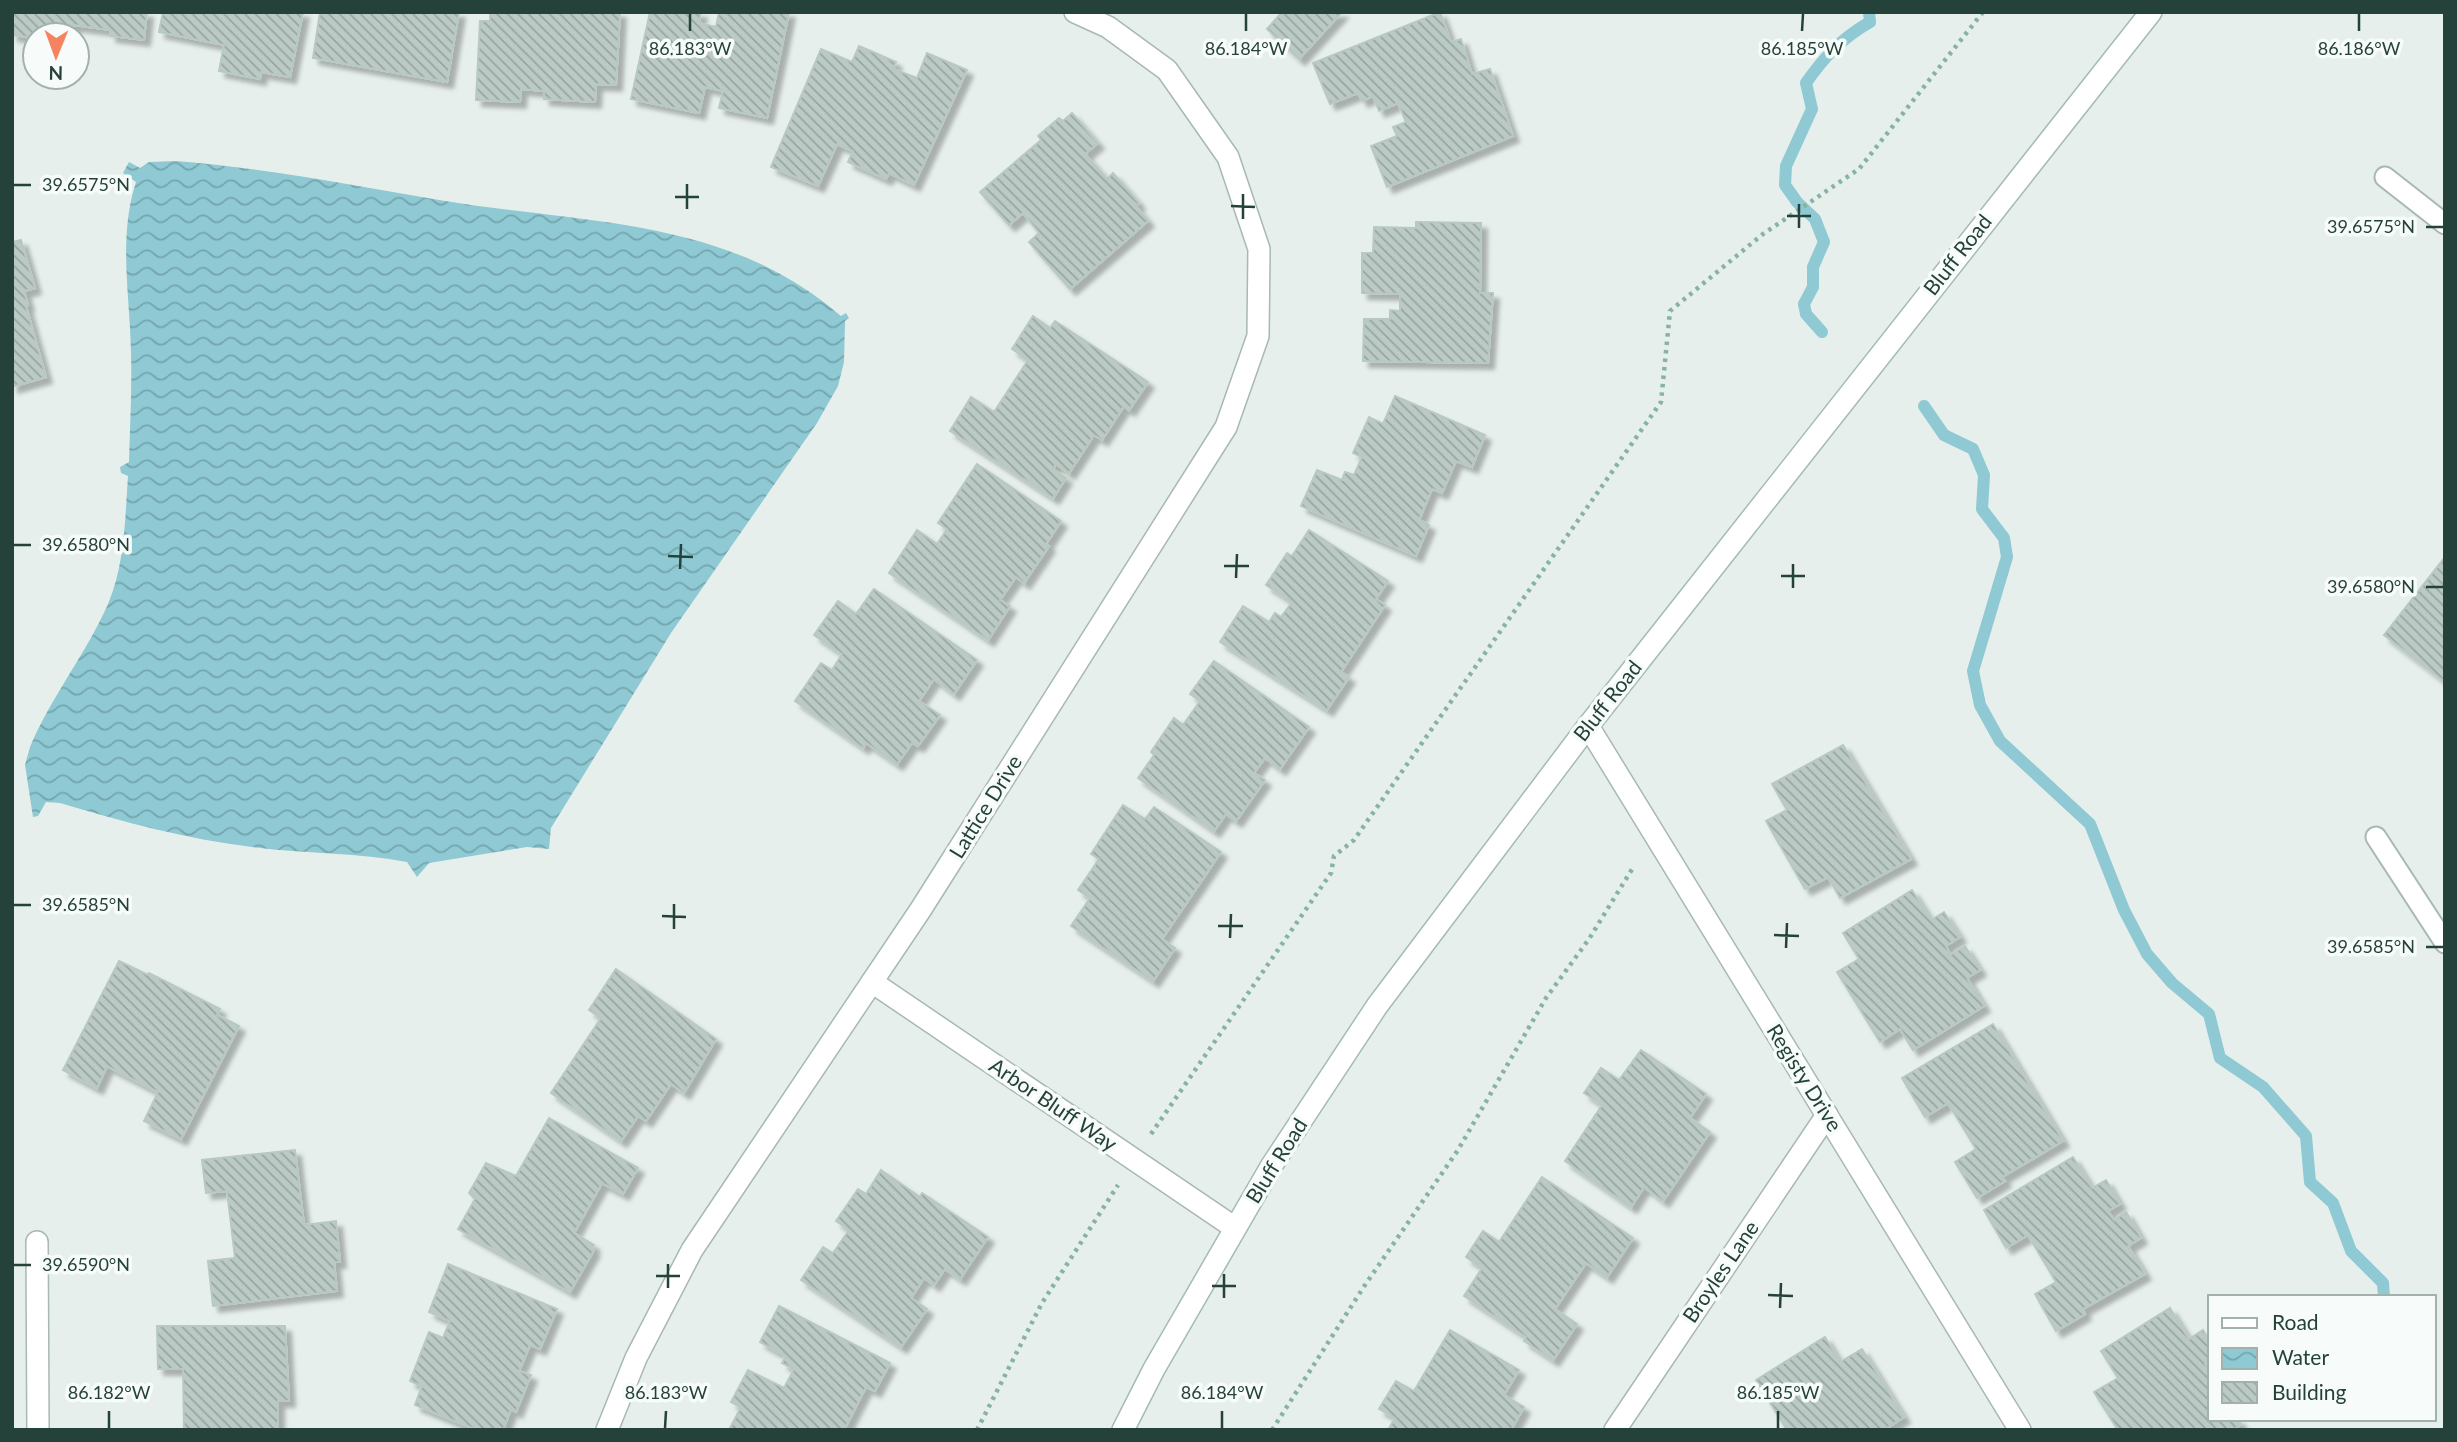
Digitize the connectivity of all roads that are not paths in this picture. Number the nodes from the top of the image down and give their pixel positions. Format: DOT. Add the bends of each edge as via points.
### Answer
graph roads {
  1 [pos="1075,12"];
  2 [pos="2151,12"];
  3 [pos="2385,177"];
  4 [pos="2445,224"];
  5 [pos="1588,726"];
  6 [pos="2376,837"];
  7 [pos="2445,943"];
  8 [pos="872,982"];
  9 [pos="1827,1115"];
  10 [pos="1235,1228"];
  11 [pos="37,1242"];
  12 [pos="38,1430"];
  13 [pos="607,1430"];
  14 [pos="1123,1430"];
  15 [pos="1615,1430"];
  16 [pos="2020,1430"];
  1 -- 8 [label="street, Lattice Drive" via="1108,27 1167,70 1228,156 1259,249 1258,335 1226,427"];
  2 -- 5 [label="street, Bluff Road"];
  3 -- 4 [label="lane"];
  5 -- 9 [label="street, Registy Drive"];
  5 -- 10 [label="street, Bluff Road" via="1377,1006"];
  6 -- 7 [label="lane"];
  8 -- 10 [label="street, Arbor Bluff Way"];
  8 -- 13 [label="street, Lattice Drive" via="692,1250 636,1358"];
  9 -- 15 [label="street, Broyles Lane"];
  9 -- 16 [label="street, Registy Drive"];
  10 -- 14 [label="street, Bluff Road"];
  11 -- 12 [label="street"];
}
